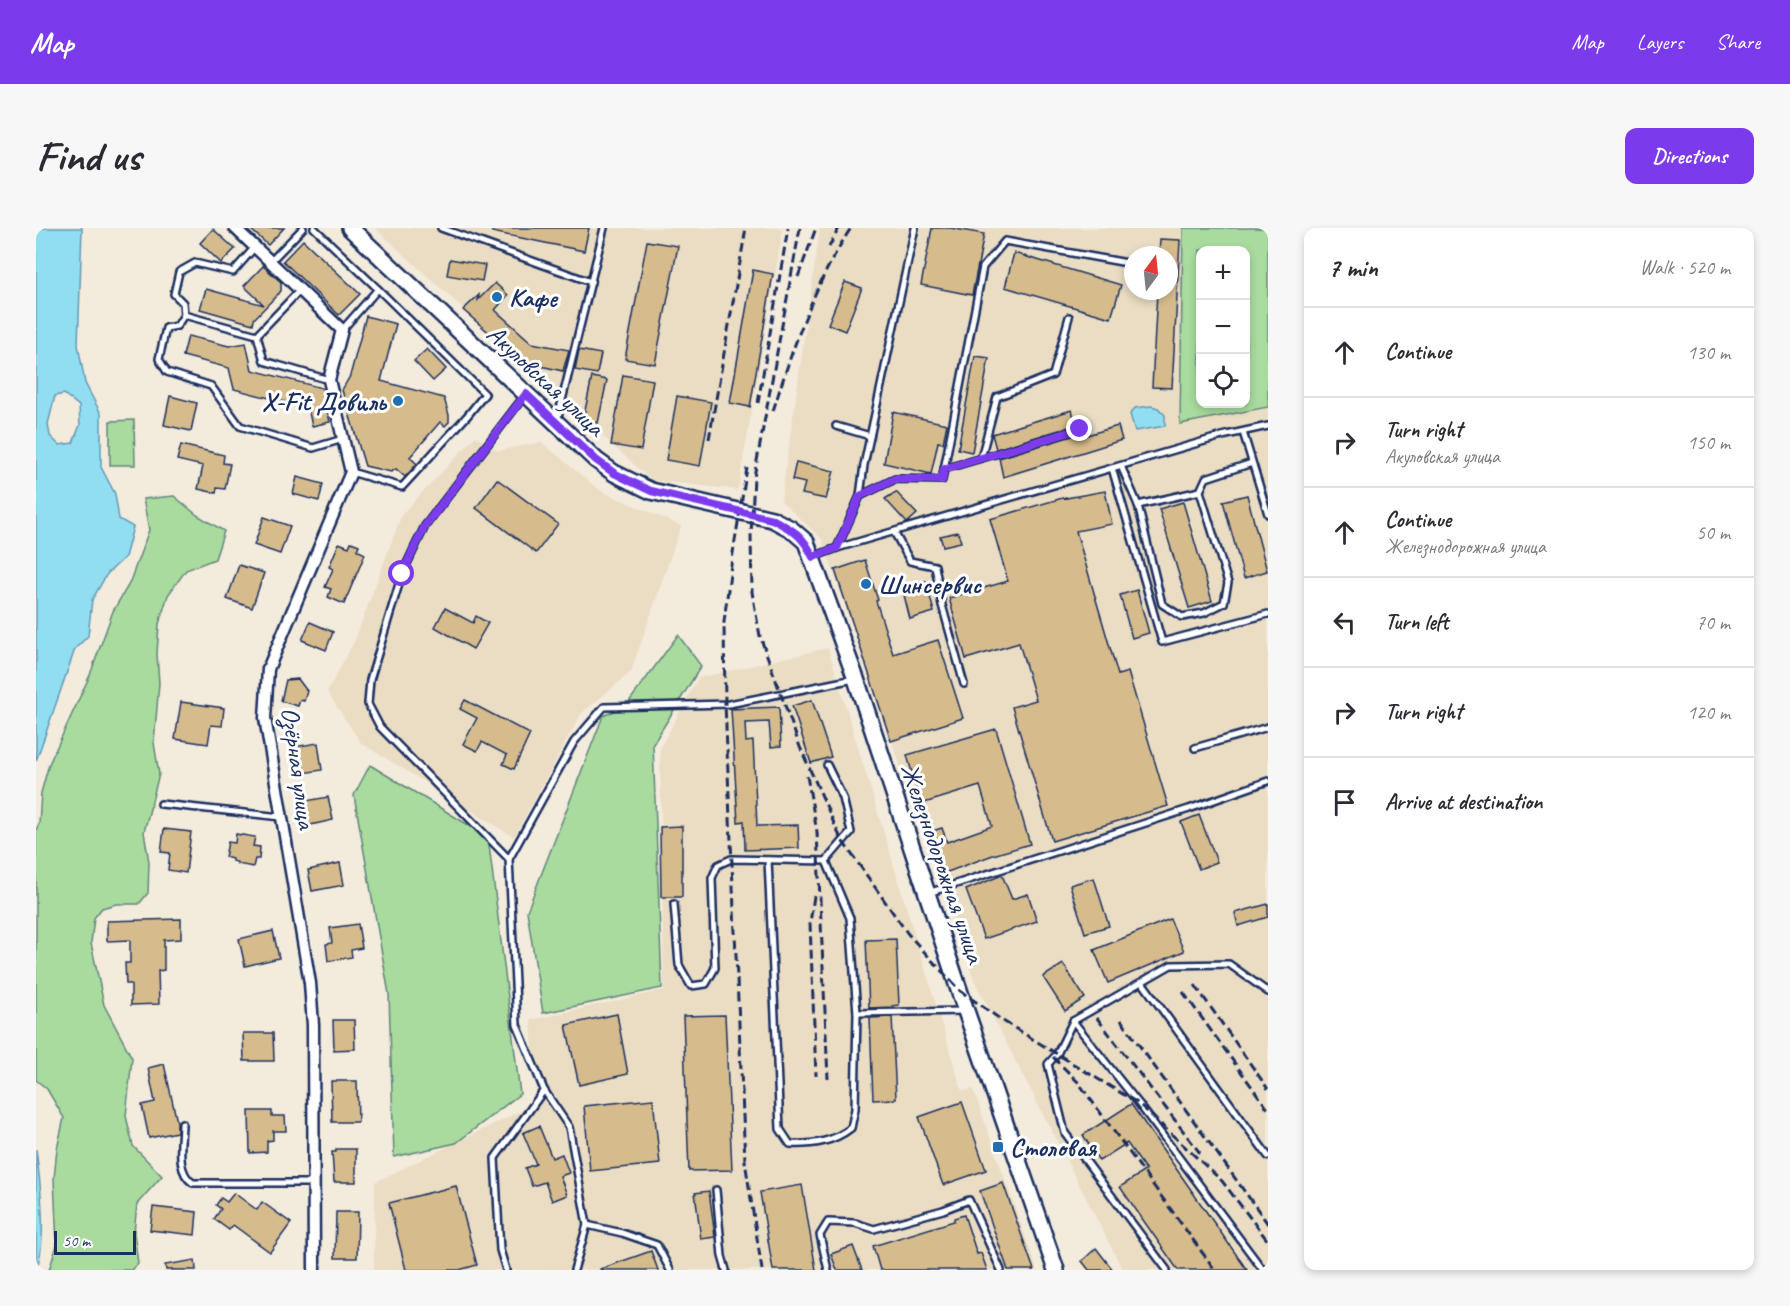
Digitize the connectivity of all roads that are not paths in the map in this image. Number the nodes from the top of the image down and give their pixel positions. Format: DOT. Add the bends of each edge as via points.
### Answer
graph roads {
  1 [pos="235,228"];
  2 [pos="303,228"];
  3 [pos="314,228"];
  4 [pos="350,228"];
  5 [pos="441,228"];
  6 [pos="604,228"];
  7 [pos="915,228"];
  8 [pos="255,247"];
  9 [pos="271,262"];
  10 [pos="1124,262"];
  11 [pos="591,282"];
  12 [pos="378,289"];
  13 [pos="300,290"];
  14 [pos="184,315"];
  15 [pos="1069,317"];
  16 [pos="342,330"];
  17 [pos="257,335"];
  18 [pos="329,380"];
  19 [pos="526,394"];
  20 [pos="557,423"];
  21 [pos="836,426"];
  22 [pos="1268,426"];
  23 [pos="1080,429"];
  24 [pos="1243,432"];
  25 [pos="870,436"];
  26 [pos="343,439"];
  27 [pos="981,458"];
  28 [pos="1252,463"];
  29 [pos="1121,466"];
  30 [pos="1112,468"];
  31 [pos="944,469"];
  32 [pos="351,472"];
  33 [pos="1200,491"];
  34 [pos="860,496"];
  35 [pos="1138,505"];
  36 [pos="740,511"];
  37 [pos="1268,514"];
  38 [pos="894,532"];
  39 [pos="837,548"];
  40 [pos="813,557"];
  41 [pos="1268,614"];
  42 [pos="856,679"];
  43 [pos="964,684"];
  44 [pos="1268,727"];
  45 [pos="1195,748"];
  46 [pos="827,765"];
  47 [pos="1268,781"];
  48 [pos="161,804"];
  49 [pos="281,817"];
  50 [pos="509,859"];
  51 [pos="768,860"];
  52 [pos="826,861"];
  53 [pos="927,893"];
  54 [pos="674,904"];
  55 [pos="1142,982"];
  56 [pos="1268,992"];
  57 [pos="966,1011"];
  58 [pos="857,1013"];
  59 [pos="1073,1021"];
  60 [pos="544,1090"];
  61 [pos="182,1123"];
  62 [pos="1268,1156"];
  63 [pos="314,1183"];
  64 [pos="716,1190"];
  65 [pos="587,1225"];
  66 [pos="314,1270"];
  67 [pos="506,1270"];
  68 [pos="574,1270"];
  69 [pos="670,1270"];
  70 [pos="726,1270"];
  71 [pos="828,1270"];
  72 [pos="1001,1270"];
  73 [pos="1056,1270"];
  74 [pos="1167,1270"];
  75 [pos="1263,1270"];
  1 -- 8 [label="street"];
  2 -- 9 [label="lane"];
  3 -- 12 [label="lane"];
  4 -- 19 [label="street, Акуловская улица"];
  5 -- 11 [label="lane"];
  6 -- 11 [label="lane"];
  7 -- 25 [label="lane"];
  8 -- 9 [label="street"];
  8 -- 14 [label="lane" via="233,272 195,263 179,272 174,294 183,303"];
  9 -- 13 [label="street"];
  10 -- 31 [label="lane" via="1005,241 983,267"];
  11 -- 20 [label="lane"];
  12 -- 16 [label="lane"];
  12 -- 32 [label="lane" via="485,393 402,487"];
  13 -- 16 [label="street"];
  13 -- 17 [label="lane"];
  14 -- 17 [label="lane"];
  14 -- 26 [label="lane" via="177,326 166,328 159,359 167,372 211,386 240,426 313,448"];
  15 -- 27 [label="lane" via="1053,375 997,397"];
  16 -- 18 [label="street"];
  17 -- 18 [label="lane" via="264,361"];
  18 -- 26 [label="street"];
  19 -- 20 [label="street, Акуловская улица"];
  19 -- 50 [label="lane" via="425,526 402,574 370,680 368,704 380,727"];
  20 -- 36 [label="street, Акуловская улица" via="596,460 632,482 651,491"];
  21 -- 25 [label="lane"];
  22 -- 24 [label="lane"];
  23 -- 27 [label="lane"];
  24 -- 28 [label="lane"];
  24 -- 29 [label="lane"];
  25 -- 34 [label="lane"];
  26 -- 32 [label="street"];
  27 -- 31 [label="lane"];
  28 -- 33 [label="lane" via="1206,478"];
  28 -- 37 [label="lane"];
  29 -- 30 [label="lane"];
  29 -- 35 [label="lane"];
  30 -- 38 [label="lane"];
  30 -- 41 [label="lane" via="1162,642"];
  31 -- 34 [label="lane" via="942,480 895,479"];
  32 -- 49 [label="street, Озёрная улица" via="268,669 265,718"];
  33 -- 35 [label="lane"];
  33 -- 35 [label="lane" via="1228,583 1224,603 1204,613 1182,617 1162,604"];
  34 -- 39 [label="lane"];
  36 -- 40 [label="street, Железнодорожная улица" via="772,519 790,529 807,542"];
  38 -- 39 [label="lane"];
  38 -- 43 [label="lane" via="910,561 935,566"];
  39 -- 40 [label="lane"];
  40 -- 42 [label="street, Железнодорожная улица"];
  42 -- 50 [label="lane" via="729,704 604,707 574,742"];
  42 -- 53 [label="street, Железнодорожная улица"];
  44 -- 45 [label="lane"];
  46 -- 52 [label="lane" via="843,798 851,832"];
  47 -- 53 [label="lane"];
  48 -- 49 [label="lane"];
  49 -- 63 [label="street, Озёрная улица" via="310,983"];
  50 -- 60 [label="lane" via="517,1025"];
  51 -- 52 [label="lane"];
  51 -- 54 [label="lane" via="731,859 718,865 712,878 715,968 706,984 691,986 679,965"];
  51 -- 58 [label="lane" via="780,1129 790,1144 810,1145 838,1138 851,1128 855,1109"];
  52 -- 58 [label="lane" via="850,918"];
  53 -- 57 [label="street, Железнодорожная улица"];
  55 -- 56 [label="lane" via="1171,965 1229,964"];
  55 -- 59 [label="lane"];
  55 -- 62 [label="lane"];
  57 -- 58 [label="lane"];
  57 -- 73 [label="street, Железнодорожная улица"];
  59 -- 74 [label="lane" via="1048,1064 1065,1133"];
  59 -- 75 [label="lane"];
  60 -- 65 [label="lane" via="569,1127"];
  60 -- 67 [label="lane" via="495,1158 500,1250"];
  61 -- 63 [label="lane" via="182,1171 193,1183"];
  63 -- 66 [label="street, Озёрная улица"];
  64 -- 70 [label="lane"];
  65 -- 68 [label="lane"];
  65 -- 69 [label="lane" via="657,1245"];
  71 -- 72 [label="lane" via="820,1235 828,1222 855,1223 874,1229 969,1200"];
}
